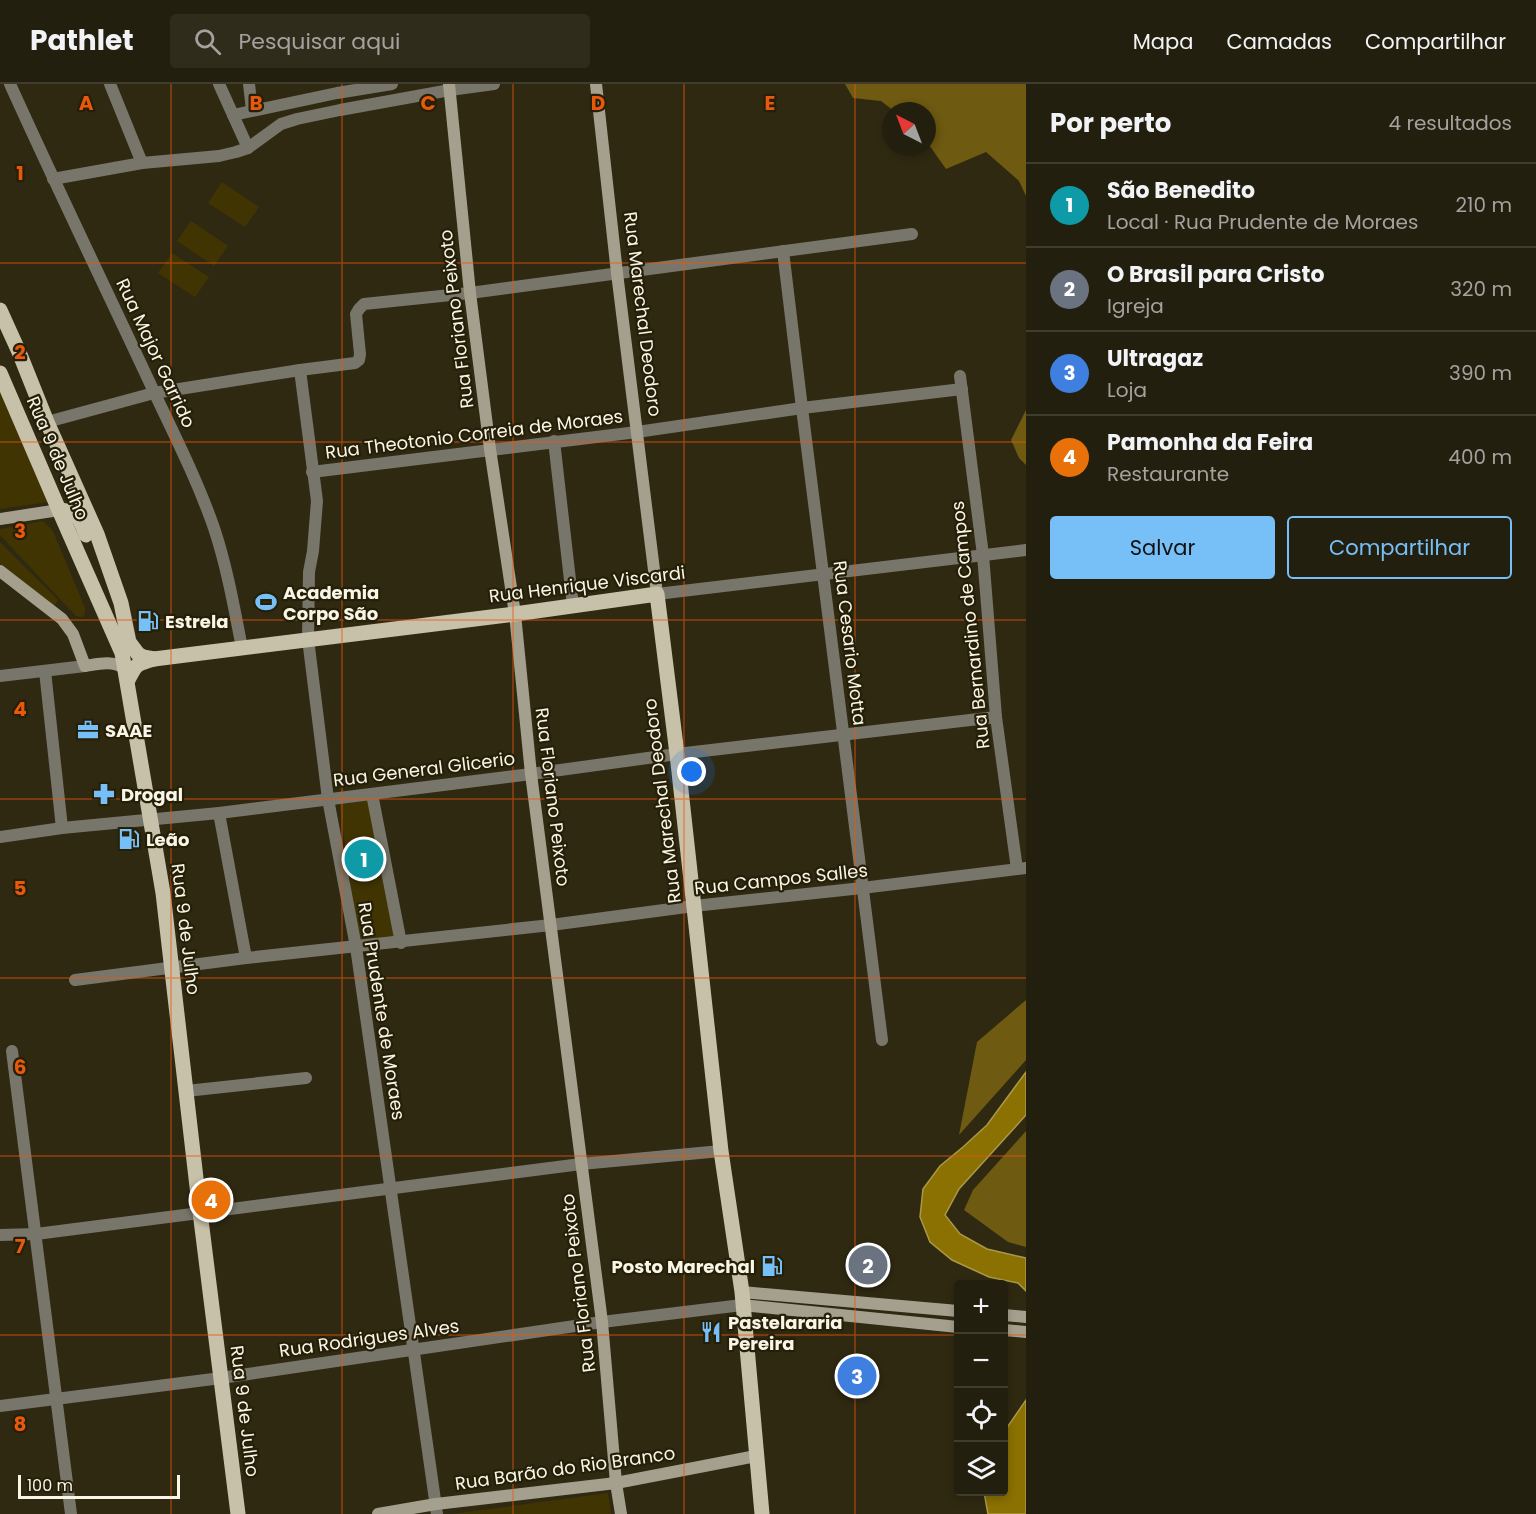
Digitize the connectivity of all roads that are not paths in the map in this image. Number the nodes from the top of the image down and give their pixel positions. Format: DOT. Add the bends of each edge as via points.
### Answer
graph roads {
  1 [pos="10,84"];
  2 [pos="110,84"];
  3 [pos="219,84"];
  4 [pos="249,84"];
  5 [pos="392,84"];
  6 [pos="494,84"];
  7 [pos="596,84"];
  8 [pos="450,87"];
  9 [pos="337,88"];
  10 [pos="252,110"];
  11 [pos="340,110"];
  12 [pos="233,115"];
  13 [pos="248,148"];
  14 [pos="142,163"];
  15 [pos="53,179"];
  16 [pos="912,234"];
  17 [pos="783,251"];
  18 [pos="617,273"];
  19 [pos="470,293"];
  20 [pos="0,310"];
  21 [pos="300,370"];
  22 [pos="0,373"];
  23 [pos="961,383"];
  24 [pos="154,393"];
  25 [pos="802,408"];
  26 [pos="47,422"];
  27 [pos="637,432"];
  28 [pos="554,441"];
  29 [pos="490,449"];
  30 [pos="312,472"];
  31 [pos="59,510"];
  32 [pos="0,519"];
  33 [pos="1026,549"];
  34 [pos="983,555"];
  35 [pos="0,571"];
  36 [pos="824,575"];
  37 [pos="116,586"];
  38 [pos="657,594"];
  39 [pos="573,606"];
  40 [pos="515,614"];
  41 [pos="308,639"];
  42 [pos="243,648"];
  43 [pos="154,659"];
  44 [pos="126,661"];
  45 [pos="108,663"];
  46 [pos="85,666"];
  47 [pos="45,671"];
  48 [pos="0,676"];
  49 [pos="996,717"];
  50 [pos="843,734"];
  51 [pos="677,754"];
  52 [pos="531,774"];
  53 [pos="372,794"];
  54 [pos="328,799"];
  55 [pos="219,813"];
  56 [pos="151,820"];
  57 [pos="62,828"];
  58 [pos="0,837"];
  59 [pos="1022,869"];
  60 [pos="862,888"];
  61 [pos="694,906"];
  62 [pos="551,925"];
  63 [pos="401,943"];
  64 [pos="356,947"];
  65 [pos="246,958"];
  66 [pos="172,968"];
  67 [pos="75,980"];
  68 [pos="882,1040"];
  69 [pos="12,1051"];
  70 [pos="306,1078"];
  71 [pos="186,1091"];
  72 [pos="721,1150"];
  73 [pos="581,1164"];
  74 [pos="390,1188"];
  75 [pos="200,1212"];
  76 [pos="36,1234"];
  77 [pos="0,1235"];
  78 [pos="742,1298"];
  79 [pos="954,1311"];
  80 [pos="1008,1315"];
  81 [pos="1023,1317"];
  82 [pos="602,1322"];
  83 [pos="954,1326"];
  84 [pos="414,1350"];
  85 [pos="221,1378"];
  86 [pos="57,1398"];
  87 [pos="0,1406"];
  88 [pos="756,1456"];
  89 [pos="616,1483"];
  90 [pos="436,1509"];
  91 [pos="71,1514"];
  92 [pos="238,1514"];
  93 [pos="378,1514"];
  94 [pos="621,1514"];
  95 [pos="762,1514"];
  1 -- 15 [label="street, Rua Major Garrido"];
  2 -- 14 [label="street"];
  3 -- 12 [label="street"];
  4 -- 10 [label="street"];
  5 -- 9 [label="street"];
  6 -- 8 [label="street"];
  7 -- 18 [label="street, Rua Marechal Deodoro"];
  8 -- 11 [label="street"];
  8 -- 19 [label="street, Rua Floriano Peixoto"];
  9 -- 10 [label="street"];
  9 -- 11 [label="street"];
  10 -- 12 [label="street"];
  11 -- 13 [label="street" via="281,124"];
  12 -- 13 [label="street"];
  13 -- 14 [label="street" via="219,156"];
  14 -- 15 [label="street"];
  15 -- 24 [label="street, Rua Major Garrido"];
  16 -- 17 [label="street"];
  17 -- 18 [label="street"];
  17 -- 25 [label="street, Rua Cesario Motta"];
  18 -- 19 [label="street"];
  18 -- 27 [label="street, Rua Marechal Deodoro"];
  19 -- 21 [label="street" via="364,304 356,314 359,360"];
  19 -- 29 [label="street, Rua Floriano Peixoto"];
  20 -- 26 [label="main road, Rua 9 de Julho"];
  21 -- 24 [label="street"];
  21 -- 30 [label="street, Rua Prudente de Moraes"];
  22 -- 31 [label="main road, Rua 9 de Julho"];
  23 -- 25 [label="street, Rua Theotonio Correia de Moraes"];
  23 -- 34 [label="street, Rua Bernardino de Campos"];
  24 -- 26 [label="street"];
  24 -- 42 [label="street, Rua Major Garrido" via="213,527 228,574"];
  25 -- 27 [label="street, Rua Theotonio Correia de Moraes"];
  25 -- 36 [label="street, Rua Cesario Motta"];
  26 -- 37 [label="main road, Rua 9 de Julho"];
  27 -- 28 [label="street, Rua Theotonio Correia de Moraes"];
  27 -- 38 [label="street, Rua Marechal Deodoro"];
  28 -- 29 [label="street, Rua Theotonio Correia de Moraes"];
  28 -- 39 [label="street"];
  29 -- 30 [label="street, Rua Theotonio Correia de Moraes"];
  29 -- 40 [label="street, Rua Floriano Peixoto"];
  30 -- 41 [label="street, Rua Prudente de Moraes" via="316,501"];
  31 -- 32 [label="street"];
  31 -- 37 [label="main road" via="75,514 81,521 100,570"];
  31 -- 44 [label="main road, Rua 9 de Julho"];
  33 -- 34 [label="street, Rua Henrique Viscardi"];
  34 -- 36 [label="street, Rua Henrique Viscardi"];
  34 -- 49 [label="street, Rua Bernardino de Campos"];
  35 -- 46 [label="street" via="62,619 73,634"];
  36 -- 38 [label="street, Rua Henrique Viscardi"];
  36 -- 50 [label="street, Rua Cesario Motta"];
  37 -- 44 [label="main road, Rua 9 de Julho"];
  38 -- 39 [label="main road, Rua Henrique Viscardi"];
  38 -- 51 [label="main road, Rua Marechal Deodoro"];
  39 -- 40 [label="main road, Rua Henrique Viscardi"];
  40 -- 41 [label="main road, Rua Henrique Viscardi"];
  40 -- 52 [label="street, Rua Floriano Peixoto"];
  41 -- 42 [label="main road, Rua Henrique Viscardi"];
  41 -- 54 [label="street, Rua Prudente de Moraes"];
  42 -- 43 [label="main road, Rua Henrique Viscardi"];
  43 -- 44 [label="main road" via="138,654"];
  43 -- 44 [label="main road" via="135,667"];
  44 -- 45 [label="main road"];
  44 -- 56 [label="main road, Rua 9 de Julho"];
  45 -- 46 [label="street"];
  46 -- 47 [label="street"];
  47 -- 48 [label="street"];
  47 -- 57 [label="street"];
  49 -- 50 [label="street, Rua General Glicerio"];
  49 -- 59 [label="street, Rua Bernardino de Campos"];
  50 -- 51 [label="street, Rua General Glicerio"];
  50 -- 60 [label="street, Rua Cesario Motta"];
  51 -- 52 [label="street, Rua General Glicerio"];
  51 -- 61 [label="main road, Rua Marechal Deodoro"];
  52 -- 53 [label="street, Rua General Glicerio"];
  52 -- 62 [label="street, Rua Floriano Peixoto"];
  53 -- 54 [label="street, Rua General Glicerio"];
  53 -- 63 [label="street"];
  54 -- 55 [label="street, Rua General Glicerio"];
  54 -- 64 [label="street, Rua Prudente de Moraes"];
  55 -- 56 [label="street, Rua General Glicerio"];
  55 -- 65 [label="street"];
  56 -- 57 [label="street, Rua General Glicerio"];
  56 -- 66 [label="main road, Rua 9 de Julho"];
  57 -- 58 [label="street, Rua General Glicerio"];
  59 -- 60 [label="street, Rua Campos Salles"];
  60 -- 61 [label="street, Rua Campos Salles"];
  60 -- 68 [label="street, Rua Cesario Motta"];
  61 -- 62 [label="street, Rua Campos Salles"];
  61 -- 72 [label="main road, Rua Marechal Deodoro"];
  62 -- 63 [label="street, Rua Campos Salles"];
  62 -- 73 [label="street, Rua Floriano Peixoto"];
  63 -- 64 [label="street, Rua Campos Salles"];
  64 -- 65 [label="street, Rua Campos Salles"];
  64 -- 74 [label="street, Rua Prudente de Moraes"];
  65 -- 66 [label="street, Rua Campos Salles"];
  66 -- 67 [label="street, Rua Campos Salles"];
  66 -- 71 [label="main road, Rua 9 de Julho"];
  69 -- 76 [label="street"];
  70 -- 71 [label="street"];
  71 -- 75 [label="main road, Rua 9 de Julho"];
  72 -- 73 [label="street"];
  72 -- 78 [label="main road, Rua Marechal Deodoro"];
  73 -- 74 [label="street"];
  73 -- 82 [label="street, Rua Floriano Peixoto"];
  74 -- 75 [label="street"];
  74 -- 84 [label="street, Rua Prudente de Moraes"];
  75 -- 76 [label="street"];
  75 -- 85 [label="main road, Rua 9 de Julho"];
  76 -- 77 [label="street"];
  76 -- 86 [label="street"];
  78 -- 79 [label="street"];
  78 -- 82 [label="street, Rua Rodrigues Alves"];
  78 -- 83 [label="street"];
  78 -- 88 [label="main road, Rua Marechal Deodoro"];
  80 -- 81 [label="street"];
  82 -- 84 [label="street, Rua Rodrigues Alves"];
  82 -- 89 [label="street, Rua Floriano Peixoto"];
  84 -- 85 [label="street, Rua Rodrigues Alves"];
  84 -- 90 [label="street, Rua Prudente de Moraes"];
  85 -- 86 [label="street, Rua Rodrigues Alves"];
  85 -- 92 [label="main road, Rua 9 de Julho"];
  86 -- 87 [label="street, Rua Rodrigues Alves"];
  86 -- 91 [label="street"];
  88 -- 89 [label="street, Rua Barão do Rio Branco"];
  88 -- 95 [label="main road, Rua Marechal Deodoro"];
  89 -- 90 [label="street, Rua Barão do Rio Branco"];
  89 -- 94 [label="street, Rua Floriano Peixoto"];
  90 -- 93 [label="street, Rua Barão do Rio Branco"];
}
